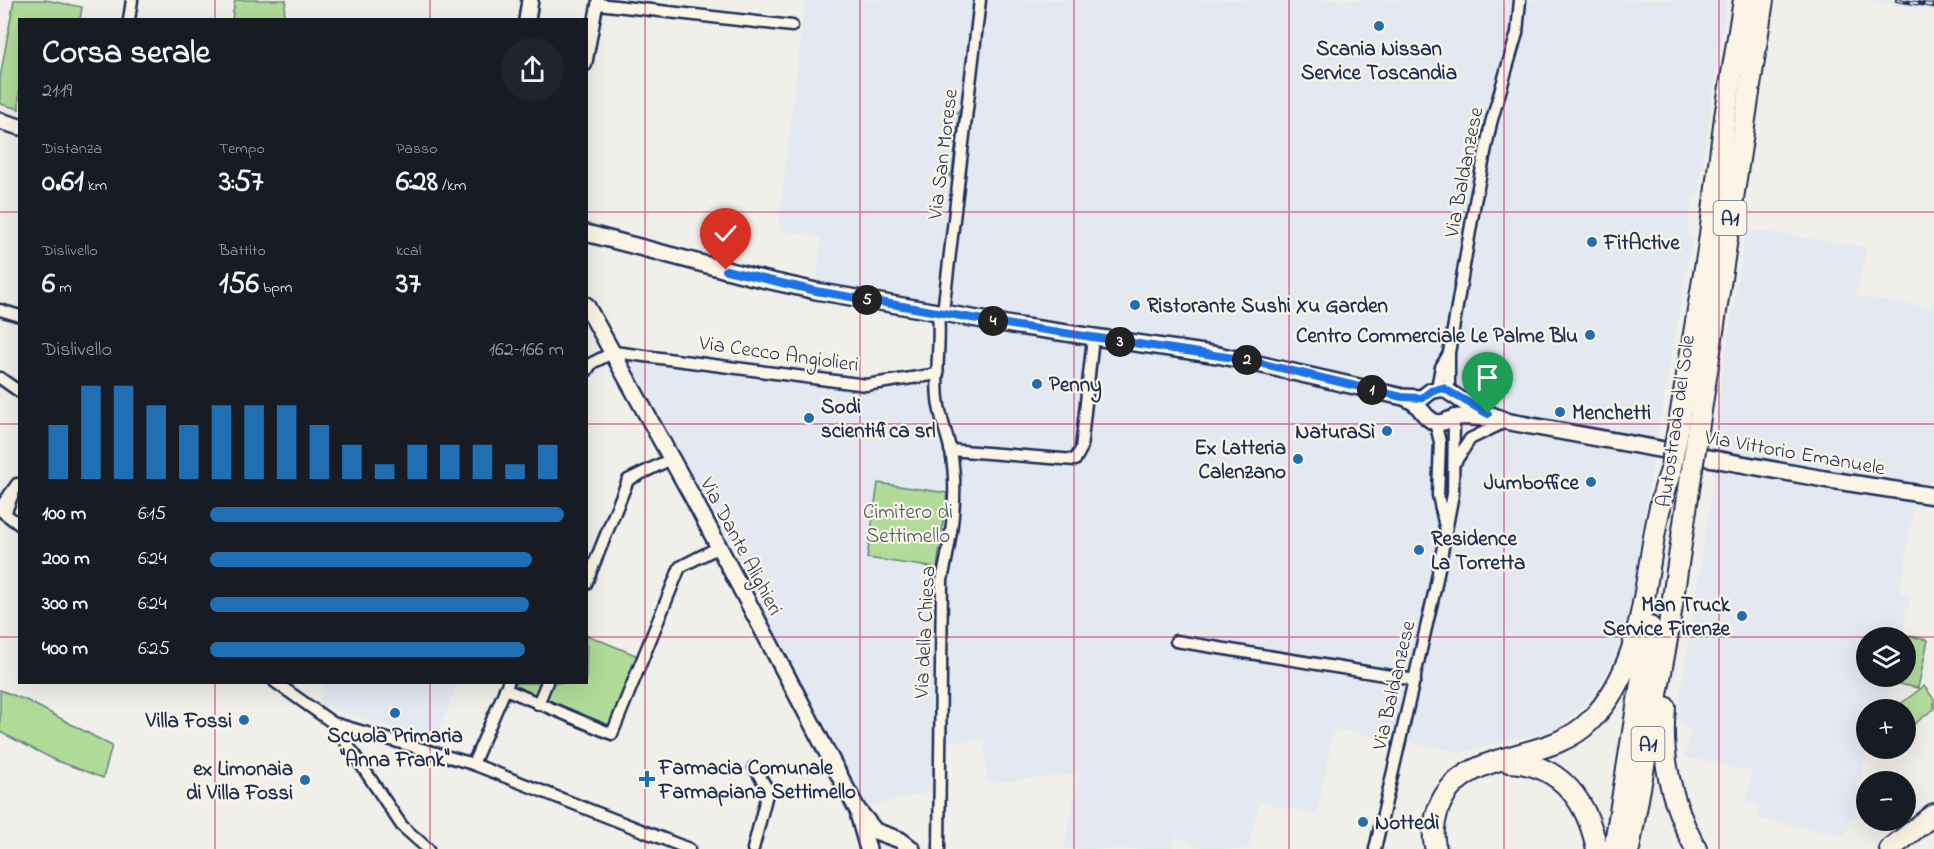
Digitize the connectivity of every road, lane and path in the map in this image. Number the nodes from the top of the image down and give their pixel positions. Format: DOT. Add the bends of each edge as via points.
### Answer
graph roads {
  1 [pos="132,0"];
  2 [pos="521,0"];
  3 [pos="530,0"];
  4 [pos="980,0"];
  5 [pos="1520,0"];
  6 [pos="1744,0"];
  7 [pos="1764,0"];
  8 [pos="598,2"];
  9 [pos="129,18"];
  10 [pos="518,18"];
  11 [pos="527,18"];
  12 [pos="792,26"];
  13 [pos="588,54"];
  14 [pos="0,121"];
  15 [pos="18,126"];
  16 [pos="588,234"];
  17 [pos="609,240"];
  18 [pos="588,245"];
  19 [pos="588,308"];
  20 [pos="0,310"];
  21 [pos="941,312"];
  22 [pos="18,315"];
  23 [pos="1094,338"];
  24 [pos="614,352"];
  25 [pos="588,369"];
  26 [pos="938,374"];
  27 [pos="0,378"];
  28 [pos="18,391"];
  29 [pos="1442,393"];
  30 [pos="1402,397"];
  31 [pos="1430,417"];
  32 [pos="1454,418"];
  33 [pos="1508,421"];
  34 [pos="950,450"];
  35 [pos="671,459"];
  36 [pos="1454,466"];
  37 [pos="1670,470"];
  38 [pos="18,481"];
  39 [pos="1934,496"];
  40 [pos="2,511"];
  41 [pos="18,523"];
  42 [pos="1446,530"];
  43 [pos="719,547"];
  44 [pos="591,563"];
  45 [pos="1667,639"];
  46 [pos="1176,641"];
  47 [pos="1415,680"];
  48 [pos="278,684"];
  49 [pos="546,684"];
  50 [pos="507,686"];
  51 [pos="538,704"];
  52 [pos="333,723"];
  53 [pos="1497,762"];
  54 [pos="473,764"];
  55 [pos="754,767"];
  56 [pos="857,809"];
  57 [pos="1929,821"];
  58 [pos="893,839"];
  59 [pos="675,847"];
  60 [pos="428,849"];
  61 [pos="689,849"];
  62 [pos="753,849"];
  63 [pos="868,849"];
  64 [pos="874,849"];
  65 [pos="912,849"];
  66 [pos="939,849"];
  67 [pos="1375,849"];
  68 [pos="1436,849"];
  69 [pos="1597,849"];
  70 [pos="1614,849"];
  71 [pos="1629,849"];
  72 [pos="1696,849"];
  73 [pos="1890,849"];
  1 -- 9 [label="street"];
  2 -- 10 [label="main road"];
  3 -- 11 [label="main road"];
  4 -- 21 [label="street, Via San Morese"];
  5 -- 29 [label="street, Via Baldanzese" via="1517,33 1488,134"];
  6 -- 37 [label="highway, Autostrada del Sole / A1, bridge" via="1708,250"];
  7 -- 45 [label="highway, Autostrada del Sole / A1, bridge"];
  8 -- 12 [label="street"];
  8 -- 13 [label="street"];
  14 -- 15 [label="main road"];
  16 -- 17 [label="main road, Via Vittorio Emanuele"];
  17 -- 18 [label="main road, Via Vittorio Emanuele"];
  17 -- 21 [label="main road, Via Vittorio Emanuele" via="774,282"];
  19 -- 24 [label="main road, Via Dante Alighieri"];
  20 -- 22 [label="street"];
  21 -- 23 [label="main road, Via Vittorio Emanuele"];
  21 -- 26 [label="street, Via della Chiesa"];
  23 -- 30 [label="main road, Via Vittorio Emanuele" via="1247,360"];
  23 -- 34 [label="street" via="1081,449 1075,460"];
  24 -- 25 [label="street"];
  24 -- 26 [label="street, Via Cecco Angiolieri" via="866,385"];
  24 -- 35 [label="main road, Via Dante Alighieri"];
  26 -- 34 [label="street, Via della Chiesa" via="940,420"];
  27 -- 28 [label="street"];
  29 -- 30 [label="main road, Via Vittorio Emanuele"];
  29 -- 31 [label="main road"];
  29 -- 32 [label="main road" via="1458,408"];
  29 -- 33 [label="main road, Via Vittorio Emanuele"];
  30 -- 31 [label="main road, Via Vittorio Emanuele" via="1419,405"];
  31 -- 32 [label="main road, Via Vittorio Emanuele" via="1442,423"];
  31 -- 42 [label="street, Via Baldanzese" via="1440,442 1438,495"];
  32 -- 33 [label="main road, Via Vittorio Emanuele"];
  32 -- 36 [label="street, Via Baldanzese"];
  33 -- 36 [label="street, Via Baldanzese" via="1470,439"];
  33 -- 39 [label="main road, Via Vittorio Emanuele"];
  34 -- 66 [label="street, Via della Chiesa" via="953,501 942,579 940,635"];
  35 -- 43 [label="main road, Via Dante Alighieri"];
  35 -- 44 [label="street" via="628,480"];
  36 -- 42 [label="street, Via Baldanzese"];
  37 -- 53 [label="highway" via="1659,505 1636,643 1623,675 1589,723 1566,740"];
  37 -- 70 [label="highway, Autostrada del Sole / A1" via="1646,655"];
  38 -- 40 [label="street"];
  40 -- 41 [label="street"];
  42 -- 47 [label="street, Via Baldanzese"];
  43 -- 51 [label="street" via="680,567 612,734"];
  43 -- 56 [label="main road, Via Dante Alighieri"];
  45 -- 71 [label="highway, Autostrada del Sole / A1"];
  45 -- 72 [label="highway" via="1666,759 1679,813"];
  46 -- 47 [label="street"];
  47 -- 67 [label="street, Via Baldanzese"];
  48 -- 52 [label="street"];
  49 -- 51 [label="street"];
  50 -- 51 [label="street"];
  50 -- 54 [label="street"];
  52 -- 54 [label="street"];
  52 -- 60 [label="street" via="402,826"];
  53 -- 68 [label="highway" via="1473,768 1445,792 1434,825"];
  53 -- 69 [label="highway" via="1534,765 1559,777 1582,804"];
  54 -- 59 [label="street" via="555,794"];
  55 -- 62 [label="street" via="768,790"];
  56 -- 58 [label="main road, Via Dante Alighieri" via="875,831"];
  56 -- 63 [label="main road, Via Dante Alighieri"];
  57 -- 73 [label="highway"];
  58 -- 64 [label="main road"];
  58 -- 65 [label="main road, Via Dante Alighieri"];
  59 -- 61 [label="street"];
}
